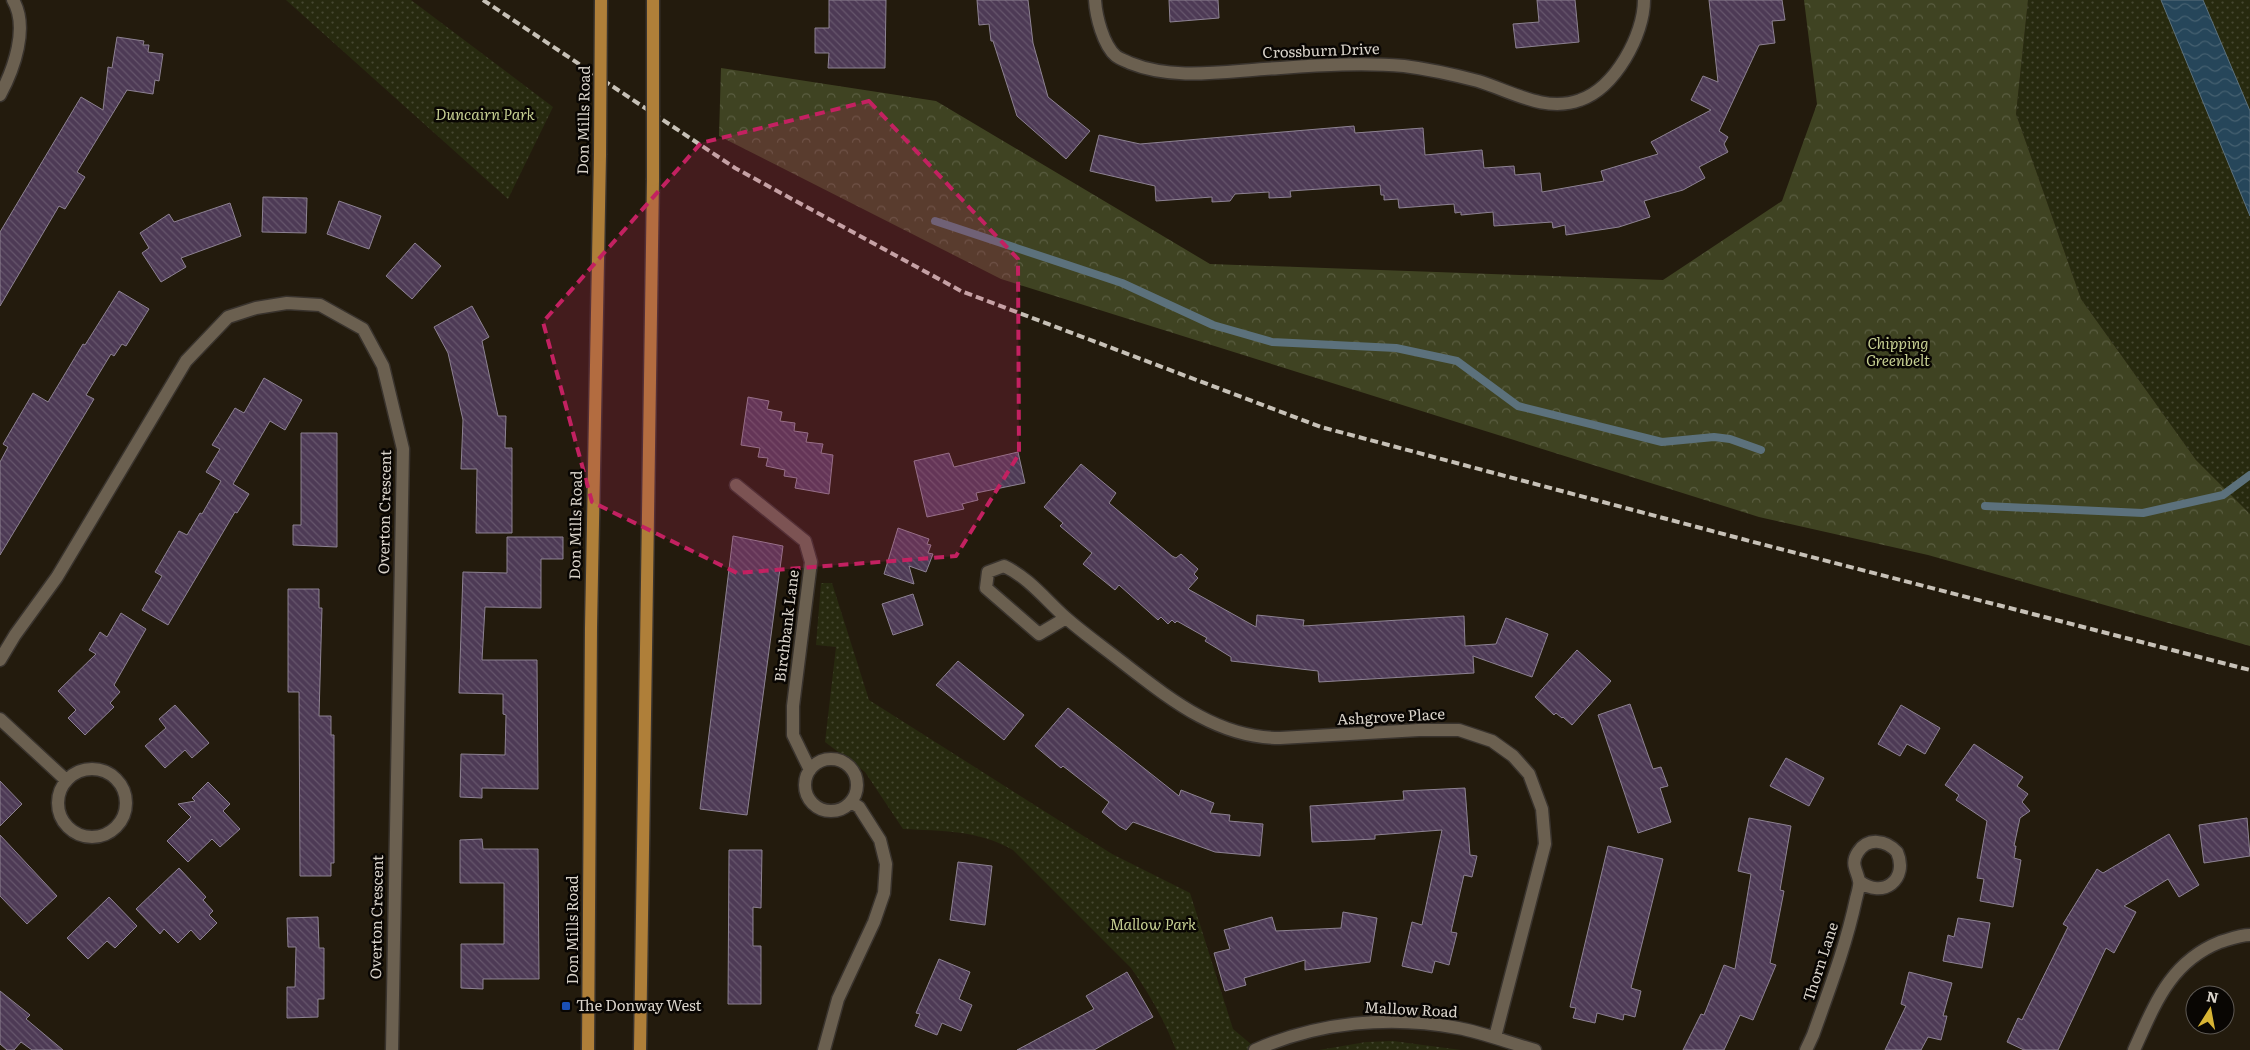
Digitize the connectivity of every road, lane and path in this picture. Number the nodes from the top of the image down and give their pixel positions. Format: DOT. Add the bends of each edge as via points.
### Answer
graph roads {
  1 [pos="13,0"];
  2 [pos="601,0"];
  3 [pos="654,0"];
  4 [pos="1096,0"];
  5 [pos="1644,0"];
  6 [pos="0,95"];
  7 [pos="736,485"];
  8 [pos="1066,618"];
  9 [pos="0,660"];
  10 [pos="0,719"];
  11 [pos="810,770"];
  12 [pos="66,780"];
  13 [pos="851,802"];
  14 [pos="1860,881"];
  15 [pos="2250,935"];
  16 [pos="1495,1036"];
  17 [pos="392,1050"];
  18 [pos="588,1050"];
  19 [pos="640,1050"];
  20 [pos="824,1050"];
  21 [pos="1256,1050"];
  22 [pos="1535,1050"];
  23 [pos="1806,1050"];
  24 [pos="2134,1050"];
  1 -- 6 [label="street" via="19,37 14,62"];
  2 -- 18 [label="main road, Don Mills Road, bridge"];
  3 -- 19 [label="main road, bridge"];
  4 -- 5 [label="street, Crossburn Drive" via="1103,31 1116,56 1154,71 1214,73 1343,63 1380,64 1477,81 1547,104 1582,100 1599,89 1623,64 1638,30"];
  7 -- 11 [label="street, Birchbank Lane" via="805,541 811,562 793,706 793,735"];
  8 -- 8 [label="street, Ashgrove Place" via="1017,572 1004,566 988,572 986,588 1039,634"];
  8 -- 16 [label="street, Ashgrove Place" via="1161,692 1196,716 1231,732 1280,738 1459,730 1492,741 1513,756 1529,774 1542,809 1545,844"];
  9 -- 17 [label="street, Overton Crescent" via="57,576 186,361 228,316 287,303 320,305 363,329 383,366 403,449"];
  10 -- 12 [label="street"];
  11 -- 13 [label="street" via="805,790 818,808 836,810"];
  11 -- 13 [label="street" via="815,764 830,760 847,765 855,776 856,785"];
  12 -- 12 [label="street" via="57,802 65,824 88,837 103,835 116,827 123,818 126,799 121,784 112,775 98,769 86,769 74,772"];
  13 -- 20 [label="street" via="859,807 880,840 886,864 884,892 874,922 838,999"];
  14 -- 23 [label="street, Thorn Lane" via="1848,936"];
  15 -- 24 [label="street" via="2228,939 2191,957 2161,992"];
  16 -- 21 [label="street, Mallow Road" via="1457,1028 1358,1023 1303,1032"];
  16 -- 22 [label="street, Mallow Road"];
}
